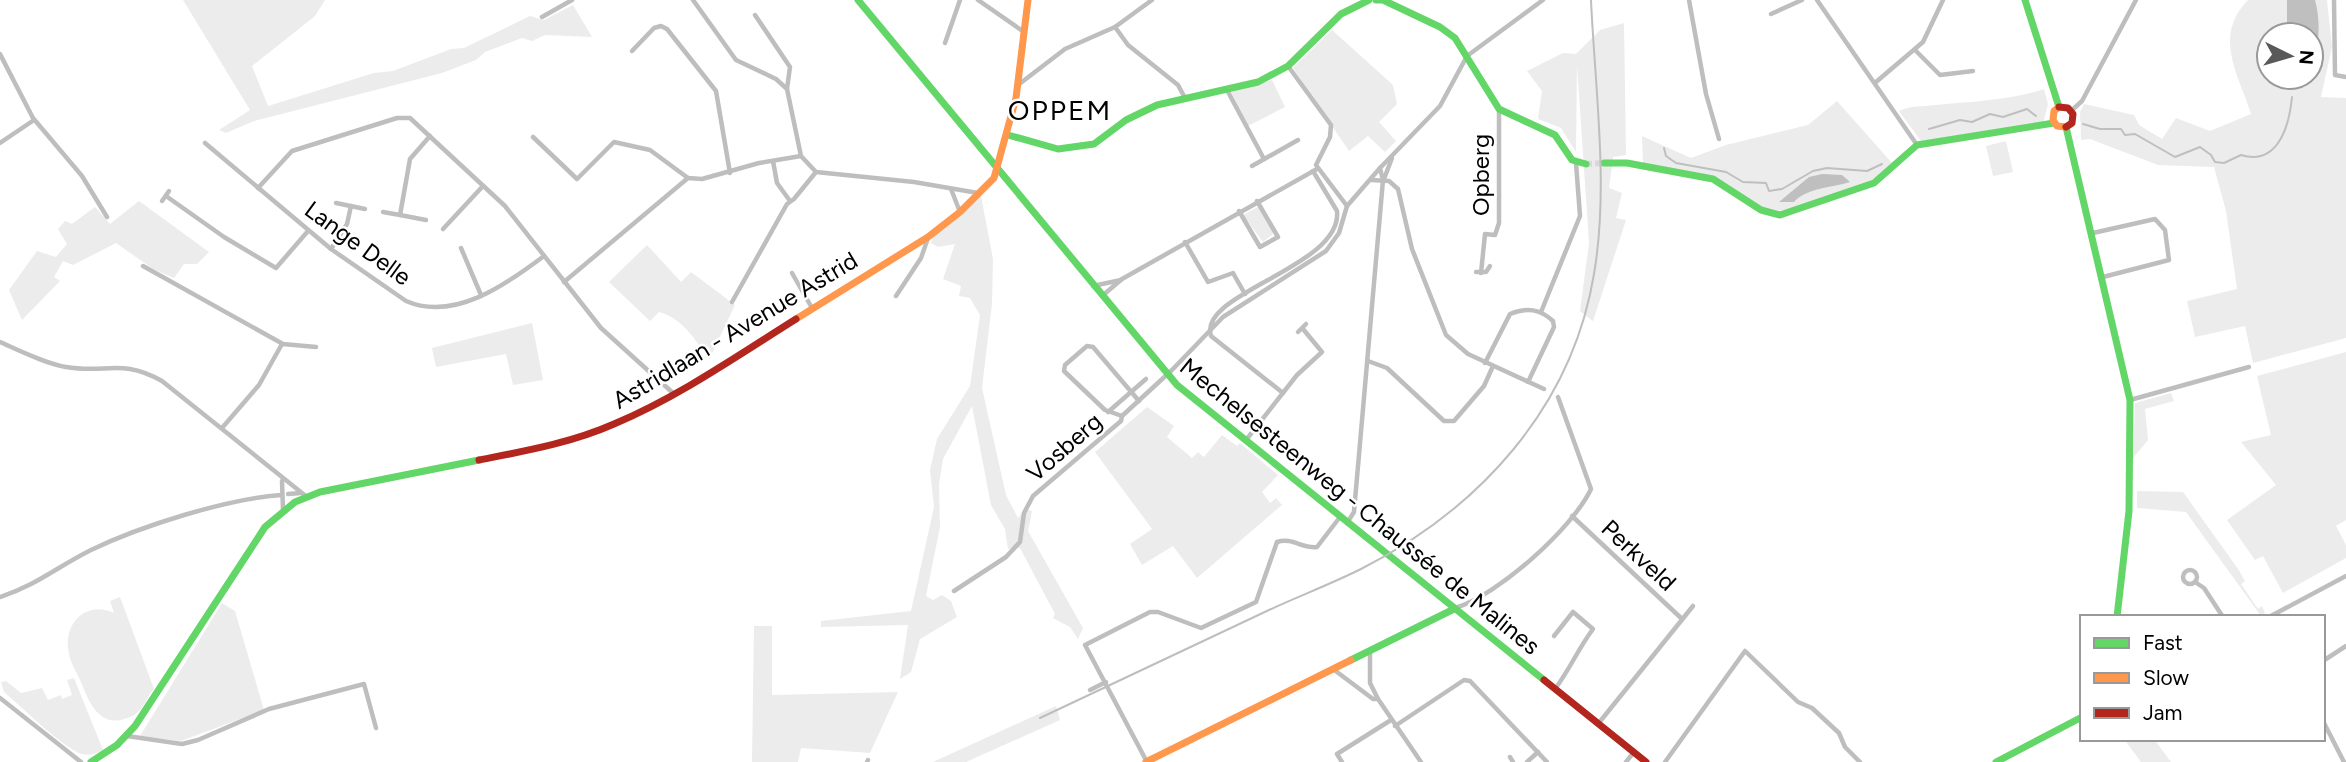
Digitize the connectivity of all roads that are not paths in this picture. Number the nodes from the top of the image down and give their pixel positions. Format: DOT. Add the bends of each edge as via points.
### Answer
graph roads {
  1 [pos="572,0"];
  2 [pos="693,0"];
  3 [pos="858,0"];
  4 [pos="960,0"];
  5 [pos="978,0"];
  6 [pos="1028,0"];
  7 [pos="1152,0"];
  8 [pos="1368,0"];
  9 [pos="1376,0"];
  10 [pos="1383,0"];
  11 [pos="1543,0"];
  12 [pos="1689,0"];
  13 [pos="1802,0"];
  14 [pos="1817,0"];
  15 [pos="1943,0"];
  16 [pos="2025,0"];
  17 [pos="2136,0"];
  18 [pos="2334,0"];
  19 [pos="755,15"];
  20 [pos="1771,15"];
  21 [pos="542,17"];
  22 [pos="1115,27"];
  23 [pos="1026,33"];
  24 [pos="945,43"];
  25 [pos="632,51"];
  26 [pos="1916,51"];
  27 [pos="0,54"];
  28 [pos="1467,56"];
  29 [pos="1288,66"];
  30 [pos="1973,71"];
  31 [pos="2346,77"];
  32 [pos="1876,82"];
  33 [pos="1018,85"];
  34 [pos="787,89"];
  35 [pos="1227,90"];
  36 [pos="1185,98"];
  37 [pos="2059,107"];
  38 [pos="1499,109"];
  39 [pos="2071,111"];
  40 [pos="34,120"];
  41 [pos="2051,124"];
  42 [pos="2066,127"];
  43 [pos="1008,135"];
  44 [pos="430,136"];
  45 [pos="533,136"];
  46 [pos="1719,139"];
  47 [pos="1298,140"];
  48 [pos="0,143"];
  49 [pos="205,144"];
  50 [pos="1917,145"];
  51 [pos="801,156"];
  52 [pos="1264,159"];
  53 [pos="774,160"];
  54 [pos="1576,163"];
  55 [pos="1604,163"];
  56 [pos="1586,164"];
  57 [pos="1386,165"];
  58 [pos="1252,166"];
  59 [pos="1380,168"];
  60 [pos="997,169"];
  61 [pos="1315,170"];
  62 [pos="816,172"];
  63 [pos="730,173"];
  64 [pos="688,178"];
  65 [pos="1370,180"];
  66 [pos="1383,180"];
  67 [pos="483,186"];
  68 [pos="258,188"];
  69 [pos="950,188"];
  70 [pos="979,193"];
  71 [pos="166,196"];
  72 [pos="790,201"];
  73 [pos="1257,201"];
  74 [pos="336,203"];
  75 [pos="351,206"];
  76 [pos="1347,206"];
  77 [pos="365,209"];
  78 [pos="1239,211"];
  79 [pos="383,212"];
  80 [pos="960,212"];
  81 [pos="400,215"];
  82 [pos="107,217"];
  83 [pos="426,220"];
  84 [pos="443,229"];
  85 [pos="308,231"];
  86 [pos="2093,233"];
  87 [pos="929,237"];
  88 [pos="1185,242"];
  89 [pos="461,248"];
  90 [pos="331,249"];
  91 [pos="544,256"];
  92 [pos="143,265"];
  93 [pos="1490,266"];
  94 [pos="792,273"];
  95 [pos="2103,277"];
  96 [pos="1122,279"];
  97 [pos="564,282"];
  98 [pos="1093,286"];
  99 [pos="1245,294"];
  100 [pos="481,295"];
  101 [pos="896,296"];
  102 [pos="1101,296"];
  103 [pos="732,302"];
  104 [pos="812,308"];
  105 [pos="1541,312"];
  106 [pos="1302,328"];
  107 [pos="1209,331"];
  108 [pos="0,342"];
  109 [pos="282,344"];
  110 [pos="316,347"];
  111 [pos="1322,352"];
  112 [pos="1328,356"];
  113 [pos="1368,361"];
  114 [pos="1485,363"];
  115 [pos="1493,366"];
  116 [pos="2249,367"];
  117 [pos="1167,375"];
  118 [pos="1146,379"];
  119 [pos="1528,382"];
  120 [pos="1544,389"];
  121 [pos="1129,393"];
  122 [pos="1283,393"];
  123 [pos="673,394"];
  124 [pos="1558,397"];
  125 [pos="2130,400"];
  126 [pos="1139,401"];
  127 [pos="1108,412"];
  128 [pos="1122,416"];
  129 [pos="222,428"];
  130 [pos="1245,441"];
  131 [pos="282,480"];
  132 [pos="288,494"];
  133 [pos="281,495"];
  134 [pos="304,495"];
  135 [pos="283,509"];
  136 [pos="1572,516"];
  137 [pos="1340,517"];
  138 [pos="1347,523"];
  139 [pos="2346,576"];
  140 [pos="2195,582"];
  141 [pos="954,591"];
  142 [pos="0,597"];
  143 [pos="1693,606"];
  144 [pos="1454,608"];
  145 [pos="2118,615"];
  146 [pos="2222,615"];
  147 [pos="2273,615"];
  148 [pos="1682,619"];
  149 [pos="1554,636"];
  150 [pos="2346,646"];
  151 [pos="1370,650"];
  152 [pos="2325,660"];
  153 [pos="1333,669"];
  154 [pos="1105,682"];
  155 [pos="1555,689"];
  156 [pos="1090,690"];
  157 [pos="0,698"];
  158 [pos="1378,699"];
  159 [pos="2080,718"];
  160 [pos="1391,720"];
  161 [pos="1598,724"];
  162 [pos="1395,726"];
  163 [pos="2325,726"];
  164 [pos="376,728"];
  165 [pos="127,736"];
  166 [pos="1538,752"];
  167 [pos="1634,752"];
  168 [pos="1641,761"];
  169 [pos="81,762"];
  170 [pos="91,762"];
  171 [pos="1146,762"];
  172 [pos="1342,762"];
  173 [pos="1421,762"];
  174 [pos="1527,762"];
  175 [pos="1548,762"];
  176 [pos="1626,762"];
  177 [pos="1665,762"];
  178 [pos="1860,762"];
  179 [pos="1996,762"];
  180 [pos="2344,762"];
  1 -- 21 [label="street"];
  2 -- 34 [label="street" via="736,60"];
  3 -- 60 [label="street, Mechelsesteenweg - Chaussée de Malines"];
  4 -- 24 [label="street"];
  5 -- 23 [label="street"];
  6 -- 23 [label="street, Astridlaan - Avenue Astrid"];
  7 -- 22 [label="street"];
  8 -- 29 [label="street" via="1341,15"];
  9 -- 10 [label="street"];
  10 -- 28 [label="street" via="1440,27"];
  11 -- 28 [label="street"];
  12 -- 46 [label="street"];
  13 -- 20 [label="street"];
  14 -- 32 [label="street"];
  15 -- 26 [label="street" via="1931,32"];
  16 -- 37 [label="street"];
  17 -- 39 [label="street" via="2082,101"];
  18 -- 31 [label="street" via="2335,75"];
  19 -- 34 [label="street" via="790,67"];
  22 -- 33 [label="street" via="1065,49"];
  22 -- 36 [label="street" via="1128,45 1178,85"];
  23 -- 33 [label="street, Astridlaan - Avenue Astrid"];
  25 -- 63 [label="street" via="654,28 667,29 716,91"];
  26 -- 30 [label="street" via="1940,75"];
  26 -- 32 [label="street"];
  27 -- 40 [label="street"];
  28 -- 38 [label="street"];
  28 -- 57 [label="street, Vosberg" via="1440,106"];
  29 -- 35 [label="street" via="1264,80"];
  29 -- 61 [label="street" via="1331,125"];
  32 -- 50 [label="street"];
  33 -- 43 [label="street, Astridlaan - Avenue Astrid"];
  34 -- 51 [label="street"];
  35 -- 36 [label="street"];
  35 -- 52 [label="street"];
  36 -- 43 [label="street" via="1146,110 1094,144 1080,148 1058,149"];
  37 -- 39 [label="street"];
  37 -- 41 [label="street"];
  38 -- 54 [label="street" via="1555,135"];
  38 -- 93 [label="street, Opberg" via="1499,223 1495,235 1485,234 1478,272"];
  39 -- 42 [label="street" via="2073,120"];
  40 -- 48 [label="street"];
  40 -- 82 [label="street" via="82,176"];
  41 -- 42 [label="street"];
  41 -- 50 [label="street"];
  42 -- 86 [label="street"];
  43 -- 60 [label="street, Astridlaan - Avenue Astrid"];
  44 -- 67 [label="street"];
  44 -- 68 [label="street" via="410,118 397,118 292,151"];
  44 -- 81 [label="street" via="410,159"];
  45 -- 64 [label="street" via="577,179 614,142 650,150"];
  47 -- 52 [label="street"];
  49 -- 68 [label="street, Lange Delle"];
  50 -- 55 [label="street" via="1874,183 1780,215 1761,210 1713,179"];
  51 -- 53 [label="street"];
  51 -- 62 [label="street"];
  52 -- 58 [label="street"];
  53 -- 63 [label="street"];
  53 -- 72 [label="street" via="777,183"];
  54 -- 56 [label="street"];
  54 -- 105 [label="street" via="1580,216"];
  57 -- 59 [label="street, Vosberg"];
  57 -- 66 [label="street"];
  59 -- 65 [label="street, Vosberg"];
  59 -- 66 [label="street"];
  60 -- 70 [label="street, Astridlaan - Avenue Astrid"];
  60 -- 98 [label="street, Mechelsesteenweg - Chaussée de Malines"];
  61 -- 73 [label="street"];
  61 -- 76 [label="street"];
  61 -- 99 [label="street, Vosberg" via="1336,208 1332,232 1318,247"];
  62 -- 69 [label="street"];
  62 -- 72 [label="street"];
  63 -- 64 [label="street" via="712,179"];
  64 -- 97 [label="street"];
  65 -- 66 [label="street"];
  65 -- 76 [label="street, Vosberg"];
  66 -- 113 [label="street"];
  66 -- 114 [label="street" via="1398,189 1412,249 1444,332"];
  67 -- 84 [label="street"];
  67 -- 91 [label="street"];
  68 -- 85 [label="street, Lange Delle"];
  69 -- 70 [label="street"];
  69 -- 80 [label="street"];
  70 -- 80 [label="street, Astridlaan - Avenue Astrid"];
  71 -- 85 [label="street" via="276,268"];
  72 -- 103 [label="street"];
  73 -- 78 [label="street"];
  73 -- 78 [label="street" via="1278,237 1260,247"];
  74 -- 75 [label="street"];
  75 -- 77 [label="street"];
  75 -- 90 [label="street" via="347,224"];
  76 -- 107 [label="street, Vosberg" via="1339,233 1326,251 1229,313"];
  78 -- 88 [label="street"];
  79 -- 81 [label="street"];
  80 -- 87 [label="street, Astridlaan - Avenue Astrid"];
  81 -- 83 [label="street"];
  85 -- 90 [label="street, Lange Delle"];
  86 -- 95 [label="street"];
  86 -- 95 [label="street" via="2155,219 2165,230 2169,260"];
  87 -- 101 [label="street"];
  87 -- 104 [label="street, Astridlaan - Avenue Astrid"];
  88 -- 96 [label="street"];
  88 -- 99 [label="street" via="1209,282 1233,273"];
  89 -- 100 [label="street"];
  90 -- 100 [label="street, Lange Delle" via="420,307 454,305"];
  91 -- 97 [label="street"];
  91 -- 100 [label="street, Lange Delle" via="504,285"];
  92 -- 109 [label="street"];
  94 -- 104 [label="street"];
  95 -- 125 [label="street"];
  96 -- 98 [label="street"];
  96 -- 102 [label="street"];
  97 -- 123 [label="street" via="601,328"];
  98 -- 102 [label="street, Mechelsesteenweg - Chaussée de Malines"];
  99 -- 107 [label="street, Vosberg" via="1212,318"];
  102 -- 117 [label="street, Mechelsesteenweg - Chaussée de Malines"];
  104 -- 123 [label="street, Astridlaan - Avenue Astrid"];
  105 -- 114 [label="street" via="1530,309 1510,314"];
  105 -- 119 [label="street" via="1554,327"];
  106 -- 111 [label="street"];
  107 -- 117 [label="street, Vosberg"];
  107 -- 122 [label="street"];
  108 -- 129 [label="street" via="65,367 141,369"];
  109 -- 110 [label="street"];
  109 -- 129 [label="street" via="259,385"];
  111 -- 112 [label="street"];
  111 -- 122 [label="street"];
  113 -- 115 [label="street" via="1387,368 1450,422 1480,391"];
  113 -- 138 [label="street" via="1354,512"];
  114 -- 115 [label="street"];
  115 -- 119 [label="street"];
  116 -- 125 [label="street"];
  117 -- 126 [label="street, Vosberg"];
  117 -- 130 [label="street, Mechelsesteenweg - Chaussée de Malines"];
  118 -- 121 [label="street"];
  119 -- 120 [label="street"];
  121 -- 126 [label="street"];
  121 -- 127 [label="street"];
  121 -- 127 [label="street" via="1093,347 1087,346 1065,365 1064,371"];
  122 -- 130 [label="street"];
  123 -- 134 [label="street, Astridlaan - Avenue Astrid" via="596,432 547,447"];
  124 -- 136 [label="street" via="1591,489"];
  125 -- 145 [label="street"];
  126 -- 128 [label="street, Vosberg"];
  127 -- 128 [label="street"];
  128 -- 141 [label="street, Vosberg" via="1032,496 1020,542 1013,550"];
  129 -- 131 [label="street"];
  130 -- 137 [label="street, Mechelsesteenweg - Chaussée de Malines"];
  131 -- 133 [label="street"];
  131 -- 134 [label="street"];
  132 -- 134 [label="street"];
  133 -- 135 [label="street"];
  133 -- 142 [label="street" via="241,501 142,531 90,551 42,581"];
  134 -- 135 [label="street, Astridlaan - Avenue Astrid"];
  135 -- 165 [label="street, Astridlaan - Avenue Astrid" via="262,533"];
  136 -- 144 [label="street" via="1513,576"];
  136 -- 148 [label="street, Perkveld"];
  137 -- 138 [label="street, Mechelsesteenweg - Chaussée de Malines"];
  137 -- 154 [label="street" via="1317,547 1287,538 1278,542 1256,602 1229,616 1201,628 1150,612 1085,645"];
  138 -- 144 [label="street, Mechelsesteenweg - Chaussée de Malines"];
  139 -- 147 [label="street"];
  140 -- 146 [label="street"];
  143 -- 148 [label="street"];
  144 -- 151 [label="street"];
  144 -- 155 [label="street, Mechelsesteenweg - Chaussée de Malines"];
  148 -- 161 [label="street"];
  149 -- 155 [label="street" via="1573,612 1593,629"];
  150 -- 152 [label="street"];
  151 -- 153 [label="street"];
  151 -- 158 [label="street" via="1370,683"];
  153 -- 158 [label="street"];
  153 -- 171 [label="street"];
  154 -- 156 [label="street"];
  154 -- 171 [label="street"];
  155 -- 161 [label="street, Mechelsesteenweg - Chaussée de Malines"];
  157 -- 169 [label="street"];
  158 -- 160 [label="street"];
  159 -- 179 [label="street"];
  160 -- 162 [label="street"];
  160 -- 172 [label="street" via="1337,754"];
  161 -- 167 [label="street, Mechelsesteenweg - Chaussée de Malines"];
  162 -- 166 [label="street" via="1464,680 1470,681"];
  162 -- 173 [label="street"];
  163 -- 180 [label="street"];
  164 -- 165 [label="street" via="364,684 269,709 182,744"];
  165 -- 170 [label="street, Astridlaan - Avenue Astrid"];
  166 -- 174 [label="street"];
  166 -- 175 [label="street"];
  167 -- 168 [label="street, Mechelsesteenweg - Chaussée de Malines"];
  167 -- 176 [label="street"];
  177 -- 178 [label="street" via="1745,651 1798,702 1812,708 1839,733"];
}
